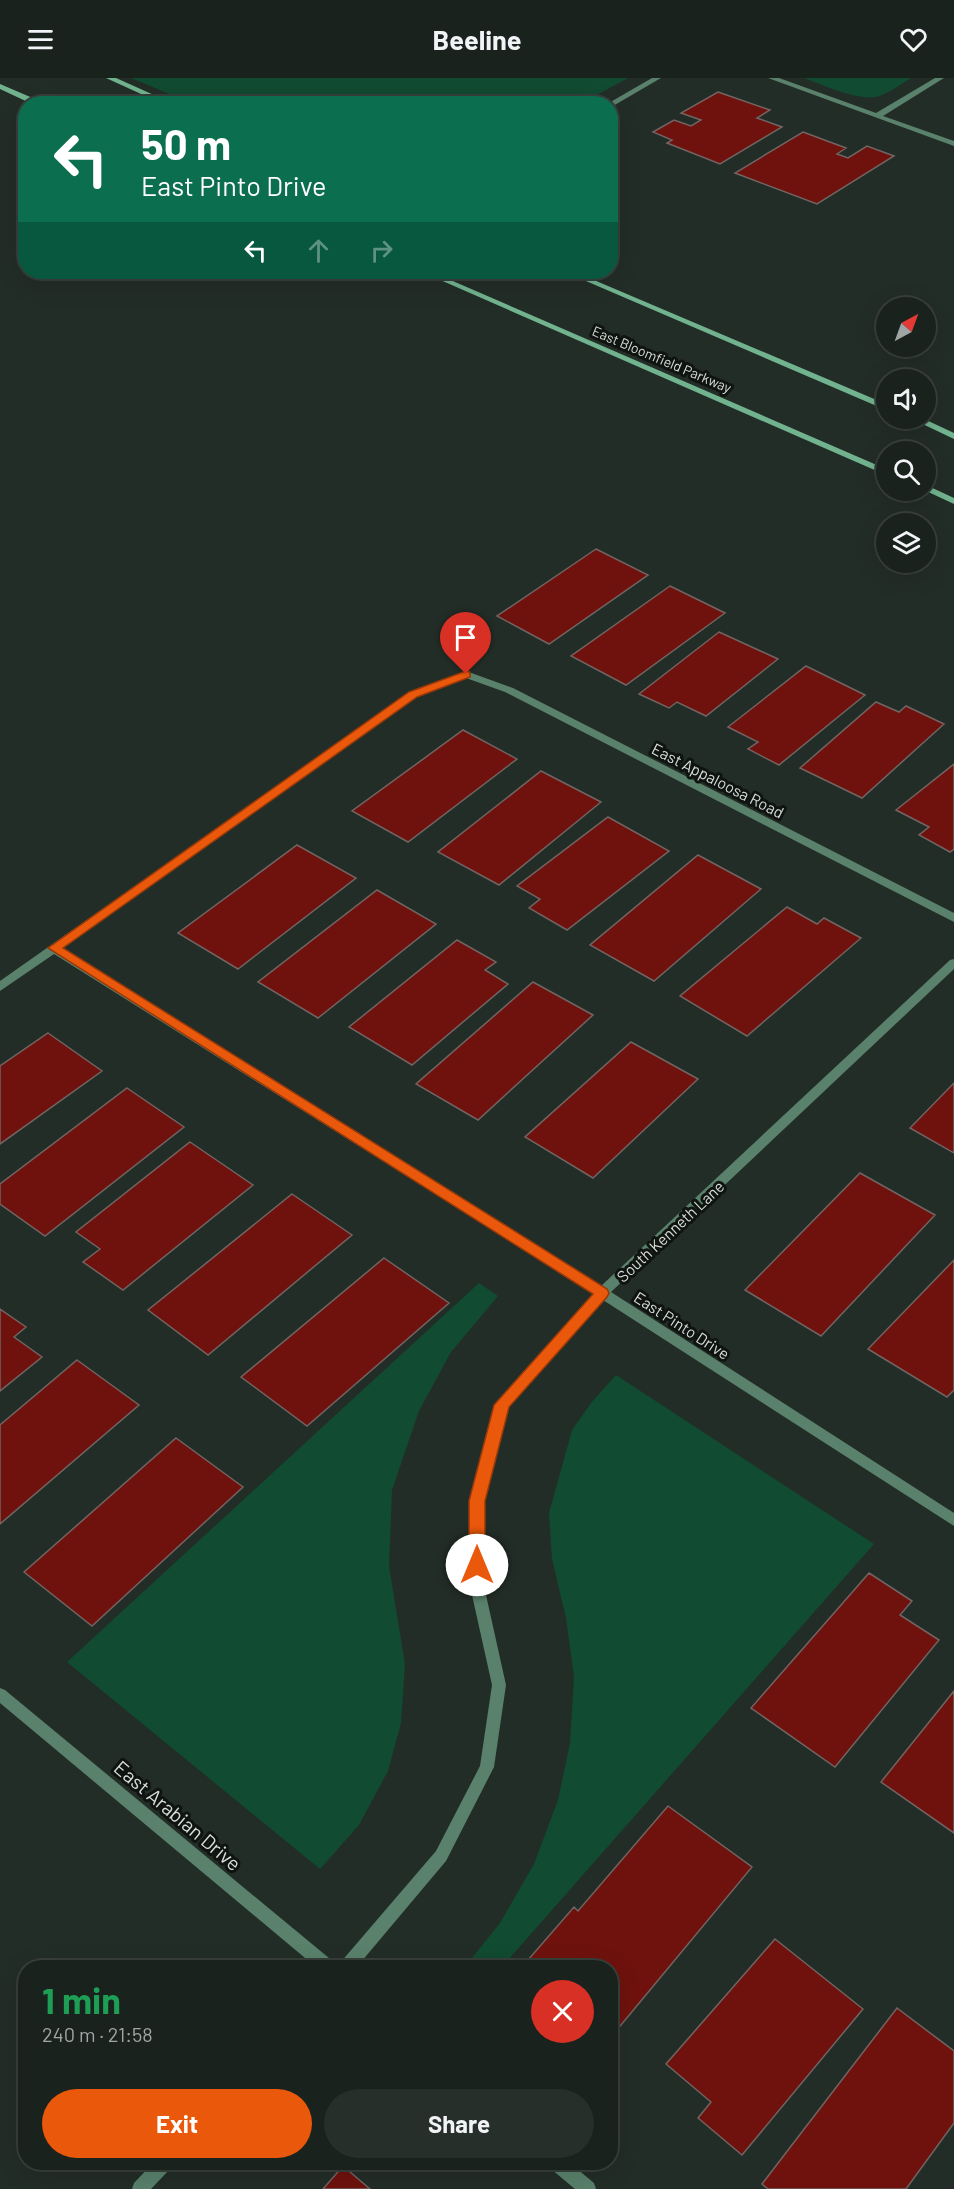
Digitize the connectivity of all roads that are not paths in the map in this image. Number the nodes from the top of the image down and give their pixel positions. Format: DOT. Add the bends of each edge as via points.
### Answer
graph roads {
  1 [pos="110,78"];
  2 [pos="657,78"];
  3 [pos="772,78"];
  4 [pos="940,78"];
  5 [pos="0,86"];
  6 [pos="22,96"];
  7 [pos="152,96"];
  8 [pos="618,100"];
  9 [pos="877,116"];
  10 [pos="954,144"];
  11 [pos="442,279"];
  12 [pos="585,279"];
  13 [pos="876,403"];
  14 [pos="936,427"];
  15 [pos="954,435"];
  16 [pos="876,467"];
  17 [pos="936,493"];
  18 [pos="954,501"];
  19 [pos="954,918"];
  20 [pos="54,948"];
  21 [pos="954,963"];
  22 [pos="0,987"];
  23 [pos="602,1293"];
  24 [pos="954,1520"];
  25 [pos="0,1694"];
  26 [pos="319,1960"];
  27 [pos="353,1960"];
  28 [pos="158,2170"];
  29 [pos="565,2170"];
  30 [pos="140,2189"];
  31 [pos="588,2189"];
  1 -- 7 [label="street"];
  2 -- 8 [label="street"];
  3 -- 9 [label="street"];
  4 -- 9 [label="street"];
  5 -- 6 [label="street"];
  9 -- 10 [label="street"];
  11 -- 16 [label="street, East Bloomfield Parkway"];
  12 -- 13 [label="street"];
  14 -- 15 [label="street"];
  17 -- 18 [label="street"];
  19 -- 20 [label="street, East Appaloosa Road" via="509,690 466,674 413,695"];
  20 -- 22 [label="street"];
  20 -- 23 [label="street, East Pinto Drive"];
  21 -- 23 [label="street, South Kenneth Lane"];
  23 -- 24 [label="street, East Pinto Drive"];
  23 -- 27 [label="street, South Kenneth Lane" via="502,1405 477,1501 477,1586 499,1685 487,1767 441,1856"];
  25 -- 26 [label="street, East Arabian Drive"];
  28 -- 30 [label="street"];
  29 -- 31 [label="street"];
}
